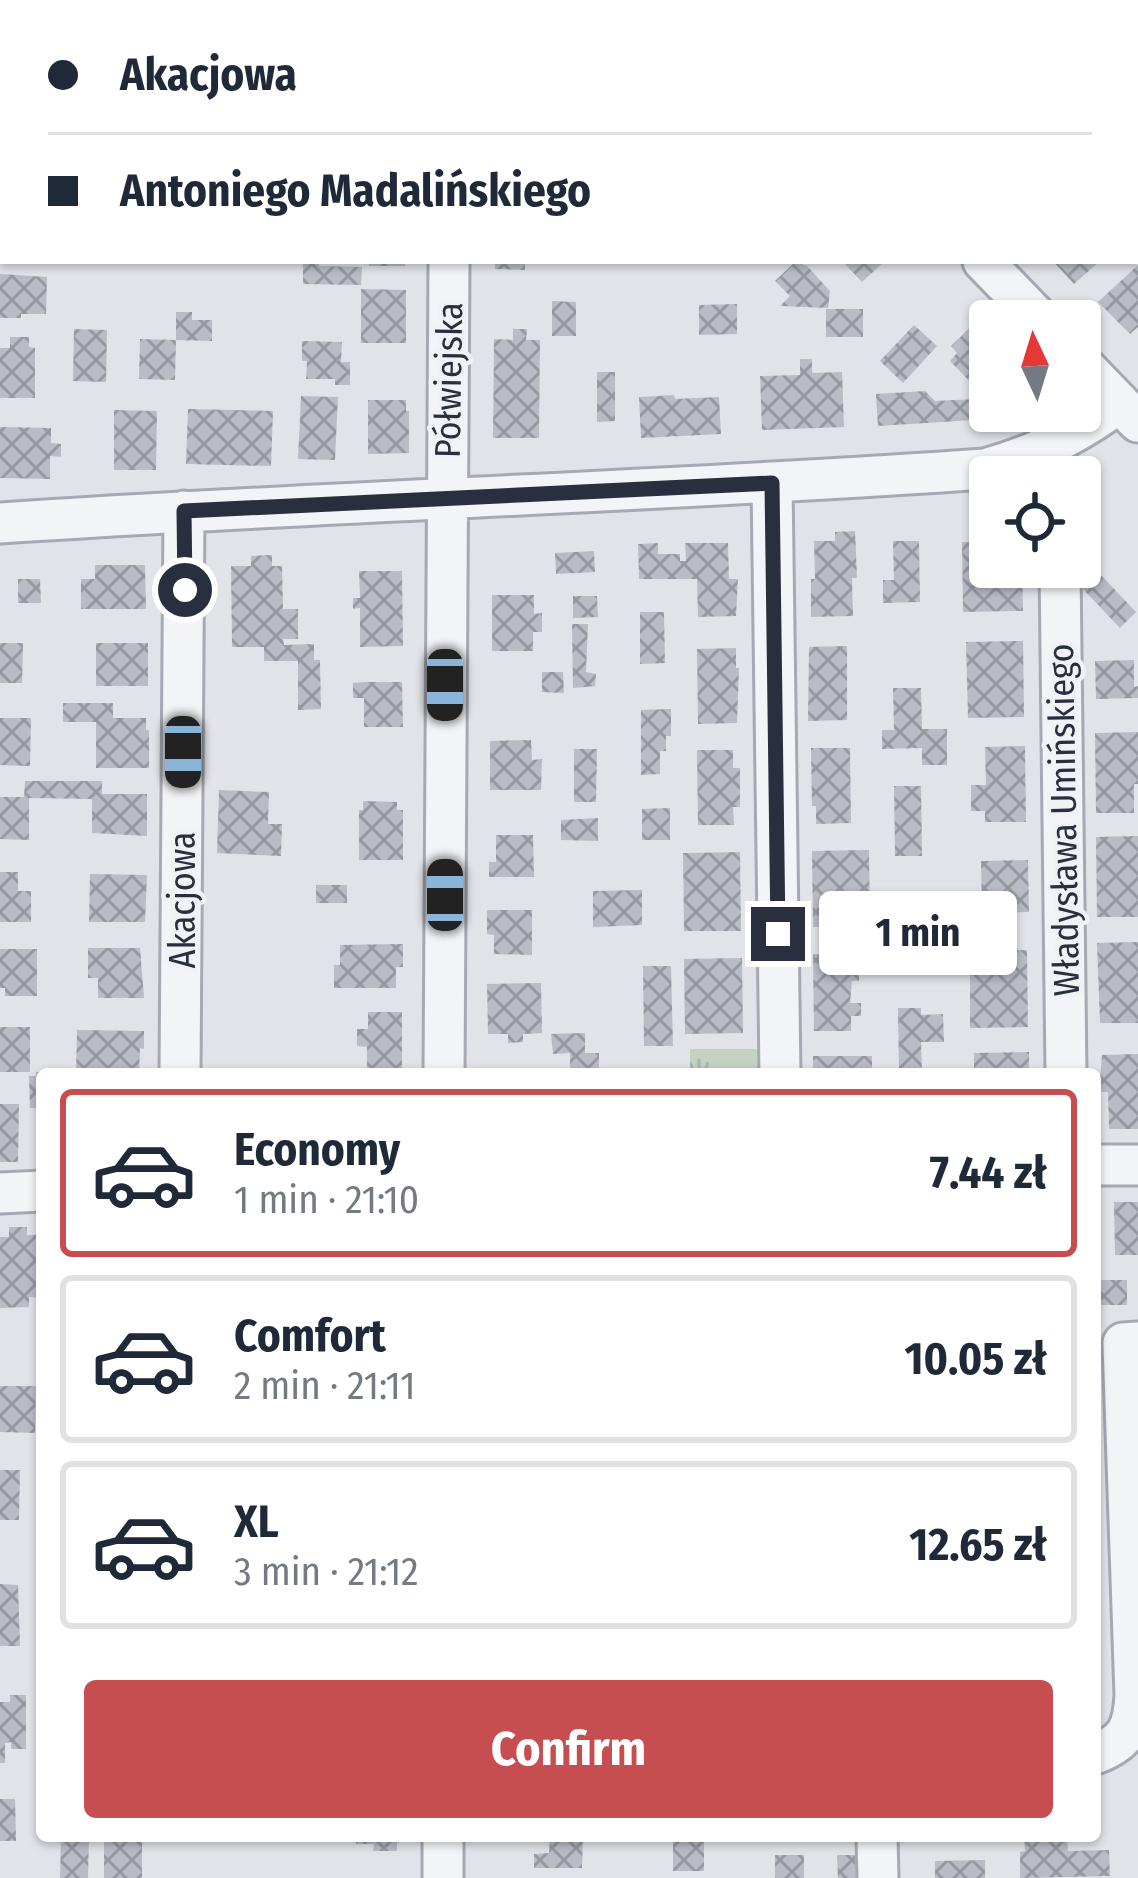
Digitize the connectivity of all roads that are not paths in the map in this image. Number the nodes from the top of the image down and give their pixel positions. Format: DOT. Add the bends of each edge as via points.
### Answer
graph roads {
  1 [pos="449,264"];
  2 [pos="986,264"];
  3 [pos="1021,300"];
  4 [pos="1101,384"];
  5 [pos="1128,412"];
  6 [pos="1057,456"];
  7 [pos="969,470"];
  8 [pos="772,483"];
  9 [pos="446,497"];
  10 [pos="184,511"];
  11 [pos="0,523"];
  12 [pos="1060,588"];
  13 [pos="180,1068"];
  14 [pos="445,1068"];
  15 [pos="780,1068"];
  16 [pos="1066,1068"];
  17 [pos="1101,1165"];
  18 [pos="1138,1165"];
  19 [pos="36,1191"];
  20 [pos="0,1192"];
  21 [pos="1131,1342"];
  22 [pos="1101,1752"];
  23 [pos="443,1842"];
  24 [pos="877,1842"];
  25 [pos="443,1878"];
  26 [pos="878,1878"];
  1 -- 9 [label="street, Półwiejska"];
  2 -- 3 [label="street"];
  4 -- 5 [label="street"];
  5 -- 6 [label="street" via="1082,427"];
  7 -- 8 [label="street"];
  8 -- 9 [label="street"];
  8 -- 15 [label="street"];
  9 -- 10 [label="street"];
  9 -- 14 [label="street, Półwiejska"];
  10 -- 11 [label="street"];
  10 -- 13 [label="street, Akacjowa"];
  12 -- 16 [label="street, Władysława Umińskiego"];
  17 -- 18 [label="street"];
  19 -- 20 [label="street"];
  21 -- 22 [label="street" via="1133,1724"];
  23 -- 25 [label="street"];
  24 -- 26 [label="street"];
}
